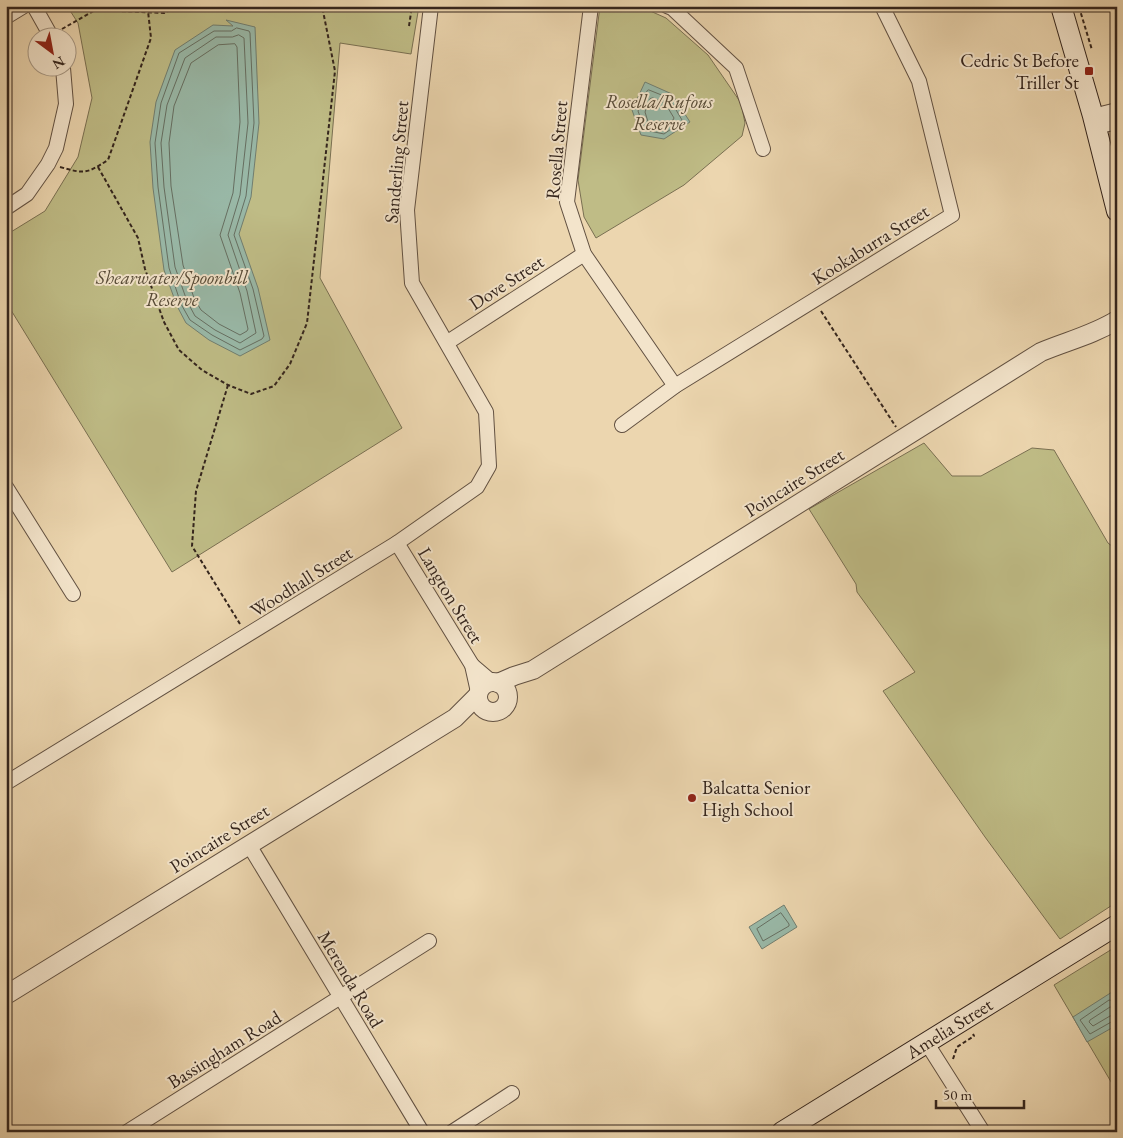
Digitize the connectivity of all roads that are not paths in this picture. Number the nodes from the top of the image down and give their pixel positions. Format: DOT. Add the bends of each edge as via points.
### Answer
graph roads {
  1 [pos="24,6"];
  2 [pos="34,6"];
  3 [pos="431,6"];
  4 [pos="591,6"];
  5 [pos="666,6"];
  6 [pos="882,6"];
  7 [pos="1061,6"];
  8 [pos="6,17"];
  9 [pos="47,28"];
  10 [pos="64,78"];
  11 [pos="1117,110"];
  12 [pos="1095,121"];
  13 [pos="1117,122"];
  14 [pos="763,149"];
  15 [pos="6,208"];
  16 [pos="1117,211"];
  17 [pos="584,254"];
  18 [pos="1117,320"];
  19 [pos="1082,338"];
  20 [pos="1116,341"];
  21 [pos="448,342"];
  22 [pos="675,386"];
  23 [pos="622,424"];
  24 [pos="6,487"];
  25 [pos="398,544"];
  26 [pos="73,594"];
  27 [pos="532,670"];
  28 [pos="487,693"];
  29 [pos="6,783"];
  30 [pos="249,845"];
  31 [pos="1117,925"];
  32 [pos="1117,938"];
  33 [pos="429,941"];
  34 [pos="6,995"];
  35 [pos="340,998"];
  36 [pos="930,1047"];
  37 [pos="512,1093"];
  38 [pos="127,1132"];
  39 [pos="422,1132"];
  40 [pos="452,1132"];
  41 [pos="782,1132"];
  42 [pos="804,1132"];
  43 [pos="983,1132"];
  1 -- 8 [label="street"];
  2 -- 9 [label="street"];
  3 -- 21 [label="street, Sanderling Street" via="408,210 412,283"];
  4 -- 17 [label="street, Rosella Street" via="567,202"];
  5 -- 14 [label="street" via="736,68"];
  6 -- 22 [label="street, Kookaburra Street" via="919,81 952,215"];
  7 -- 12 [label="main road"];
  10 -- 15 [label="street" via="66,104 56,148 27,194"];
  11 -- 12 [label="street"];
  12 -- 13 [label="street"];
  12 -- 16 [label="main road"];
  17 -- 21 [label="street, Dove Street"];
  17 -- 22 [label="street, Rosella Street"];
  18 -- 19 [label="street, Poincaire Street"];
  19 -- 20 [label="street, Poincaire Street"];
  19 -- 27 [label="street, Poincaire Street" via="1042,352"];
  21 -- 25 [label="street, Woodhall Street" via="486,412 489,466 477,487"];
  22 -- 23 [label="street, Kookaburra Street"];
  24 -- 26 [label="street"];
  25 -- 28 [label="street, Langton Street"];
  25 -- 29 [label="street, Woodhall Street"];
  27 -- 28 [label="street, Poincaire Street" via="514,676"];
  27 -- 28 [label="street, Poincaire Street" via="507,702 506,691"];
  28 -- 30 [label="street, Poincaire Street" via="455,718"];
  30 -- 34 [label="street, Poincaire Street"];
  30 -- 35 [label="street, Merenda Road"];
  31 -- 36 [label="main road, Amelia Street"];
  32 -- 36 [label="main road, Amelia Street" via="970,1029"];
  33 -- 35 [label="street, Bassingham Road"];
  35 -- 38 [label="street, Bassingham Road"];
  35 -- 39 [label="street, Merenda Road"];
  36 -- 41 [label="main road, Amelia Street"];
  36 -- 42 [label="main road, Amelia Street"];
  36 -- 43 [label="street"];
  37 -- 40 [label="street"];
}
